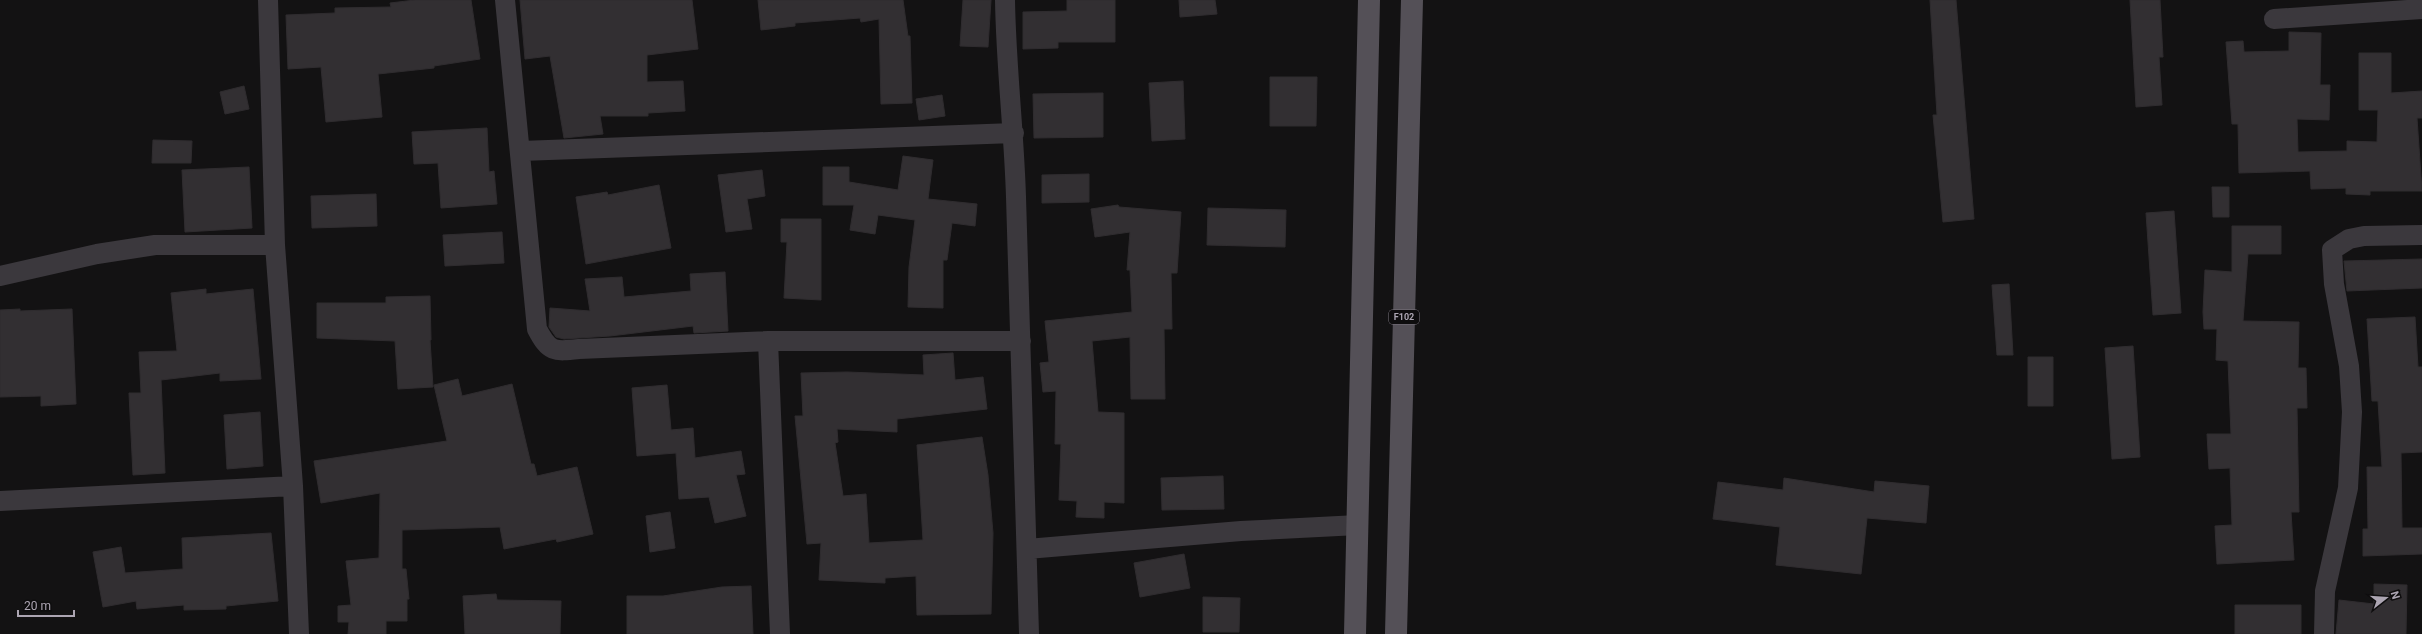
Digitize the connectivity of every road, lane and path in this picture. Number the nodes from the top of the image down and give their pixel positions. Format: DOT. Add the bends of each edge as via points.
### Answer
graph roads {
  1 [pos="268,0"];
  2 [pos="505,0"];
  3 [pos="1005,0"];
  4 [pos="1369,0"];
  5 [pos="1412,0"];
  6 [pos="2422,9"];
  7 [pos="2274,20"];
  8 [pos="1014,133"];
  9 [pos="521,151"];
  10 [pos="2422,235"];
  11 [pos="275,245"];
  12 [pos="0,276"];
  13 [pos="768,341"];
  14 [pos="1021,341"];
  15 [pos="293,486"];
  16 [pos="0,501"];
  17 [pos="1358,525"];
  18 [pos="1026,549"];
  19 [pos="299,634"];
  20 [pos="780,634"];
  21 [pos="1029,634"];
  22 [pos="1356,634"];
  23 [pos="1396,634"];
  24 [pos="2324,634"];
  1 -- 11 [label="street"];
  2 -- 9 [label="street"];
  3 -- 8 [label="street" via="1006,45"];
  4 -- 17 [label="main road"];
  5 -- 23 [label="main road, F102"];
  6 -- 7 [label="street"];
  8 -- 9 [label="street"];
  8 -- 14 [label="street"];
  9 -- 13 [label="street" via="537,329 545,345 557,352"];
  10 -- 24 [label="street" via="2364,236 2349,239 2332,250 2334,284 2349,366 2352,412 2348,488 2325,591"];
  11 -- 12 [label="street" via="155,245 97,254"];
  11 -- 15 [label="street"];
  13 -- 14 [label="street"];
  13 -- 20 [label="street"];
  14 -- 18 [label="street"];
  15 -- 16 [label="street"];
  15 -- 19 [label="street"];
  17 -- 18 [label="street" via="1241,531"];
  17 -- 22 [label="main road"];
  18 -- 21 [label="street"];
}
